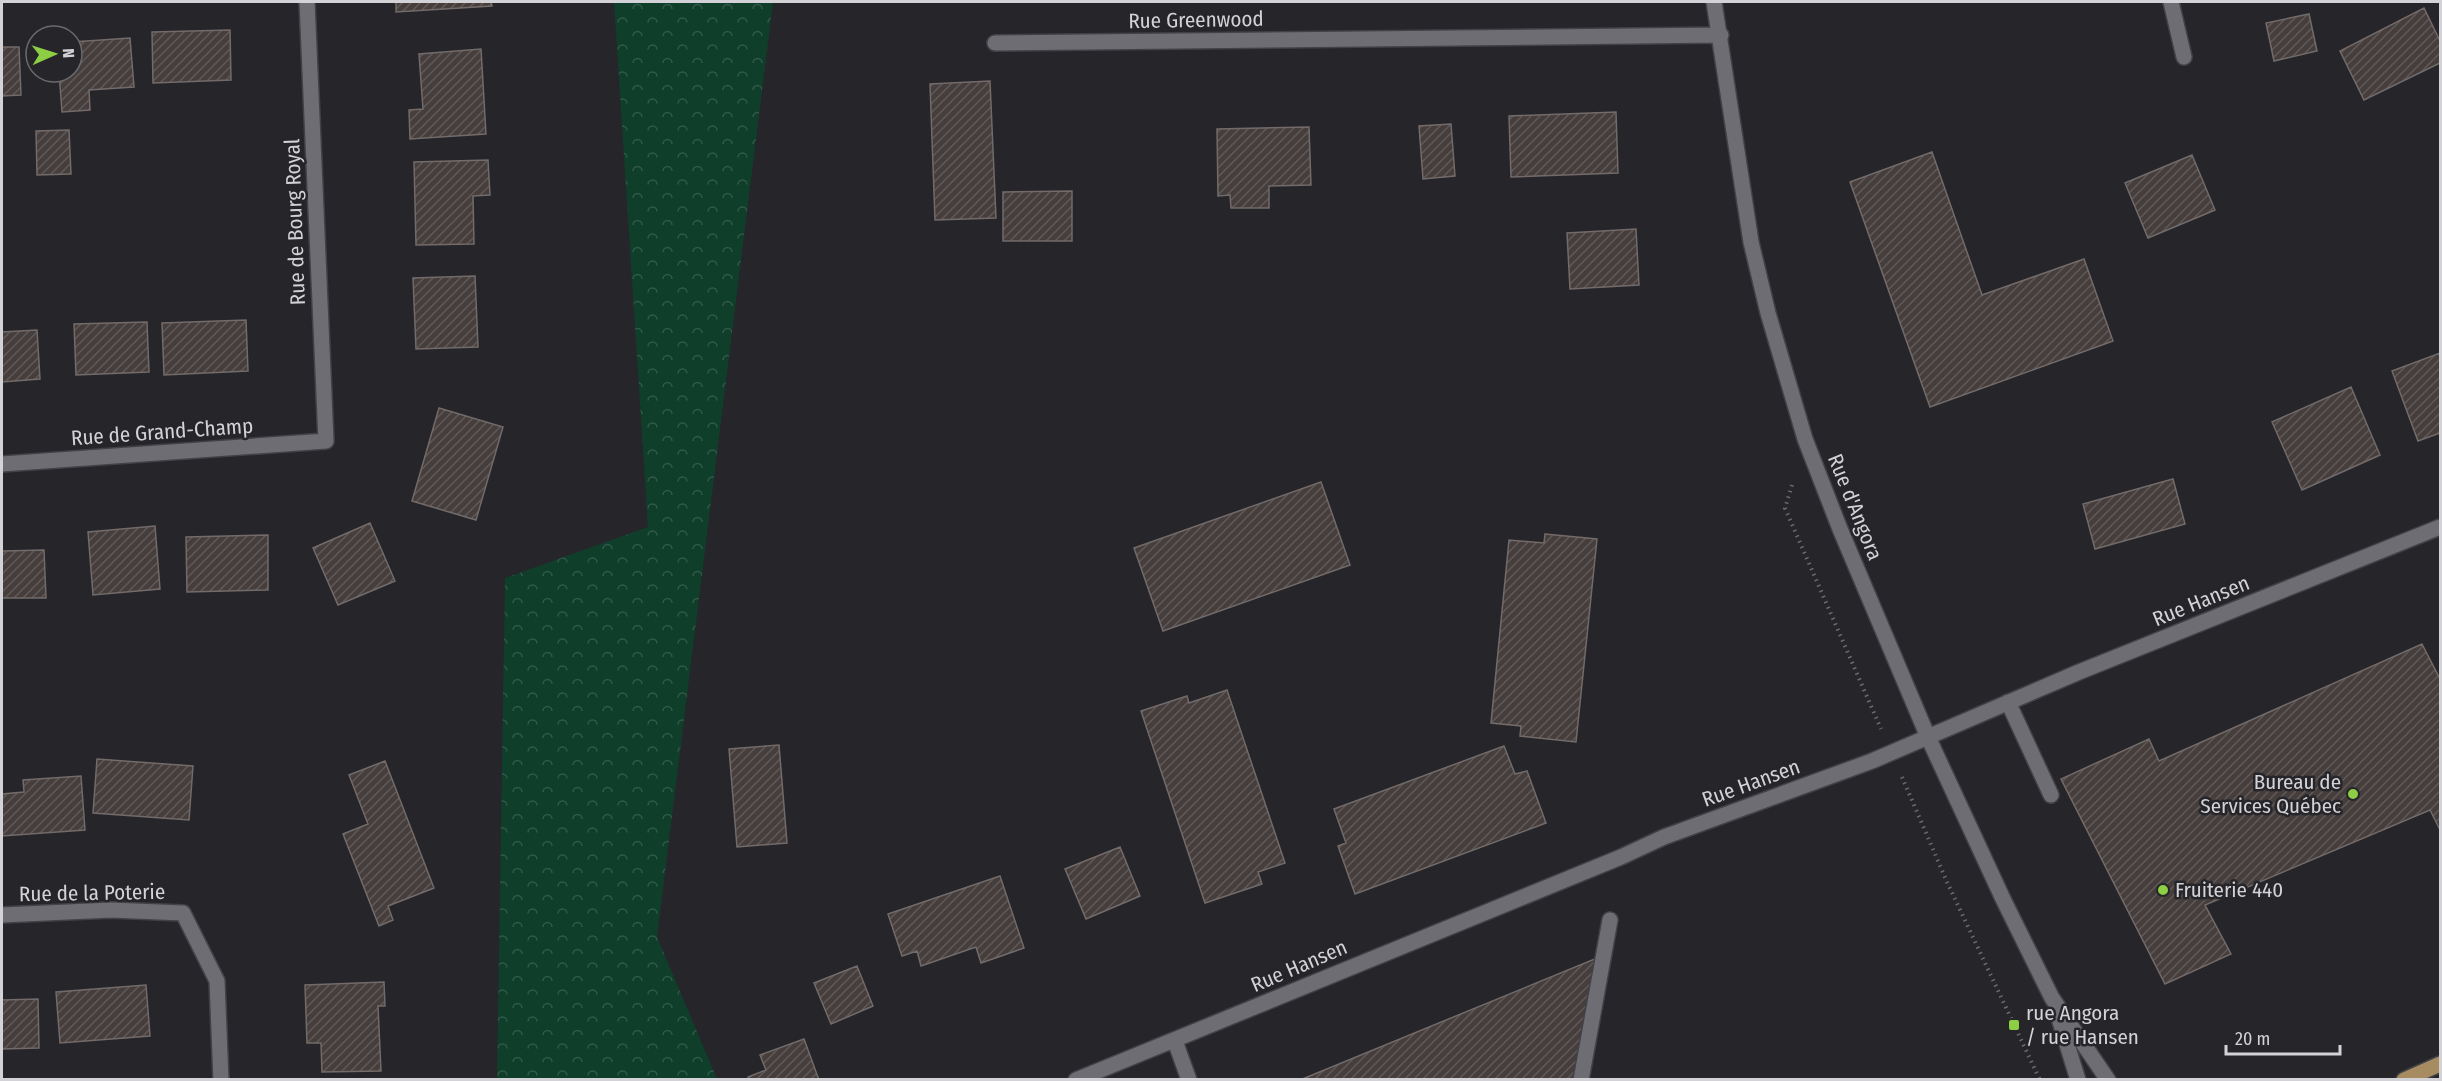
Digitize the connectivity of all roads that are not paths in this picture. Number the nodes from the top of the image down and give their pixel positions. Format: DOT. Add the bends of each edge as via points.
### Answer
graph roads {
  1 [pos="307,2"];
  2 [pos="1714,2"];
  3 [pos="2171,2"];
  4 [pos="1721,35"];
  5 [pos="995,43"];
  6 [pos="2184,57"];
  7 [pos="326,441"];
  8 [pos="2,464"];
  9 [pos="2440,527"];
  10 [pos="2008,702"];
  11 [pos="1928,737"];
  12 [pos="2051,795"];
  13 [pos="2,915"];
  14 [pos="1610,920"];
  15 [pos="2052,998"];
  16 [pos="1175,1041"];
  17 [pos="2440,1065"];
  18 [pos="220,1080"];
  19 [pos="1076,1080"];
  20 [pos="1189,1080"];
  21 [pos="1581,1080"];
  22 [pos="2078,1080"];
  23 [pos="2108,1080"];
  24 [pos="2404,1080"];
  1 -- 7 [label="street, Rue de Bourg Royal"];
  2 -- 4 [label="street, Rue d'Angora"];
  3 -- 6 [label="street"];
  4 -- 5 [label="street, Rue Greenwood"];
  4 -- 11 [label="street, Rue d'Angora" via="1749,231 1788,385 1840,529"];
  7 -- 8 [label="street, Rue de Grand-Champ"];
  9 -- 10 [label="street, Rue Hansen"];
  10 -- 11 [label="street, Rue Hansen"];
  10 -- 12 [label="street"];
  11 -- 15 [label="street, Rue d'Angora"];
  11 -- 16 [label="street, Rue Hansen" via="1664,837"];
  13 -- 18 [label="street, Rue de la Poterie" via="111,910 183,914 217,981"];
  14 -- 21 [label="street"];
  15 -- 22 [label="street, Rue d'Angora"];
  15 -- 23 [label="street, Rue d'Angora"];
  16 -- 19 [label="street, Rue Hansen"];
  16 -- 20 [label="street"];
  17 -- 24 [label="main road"];
}
